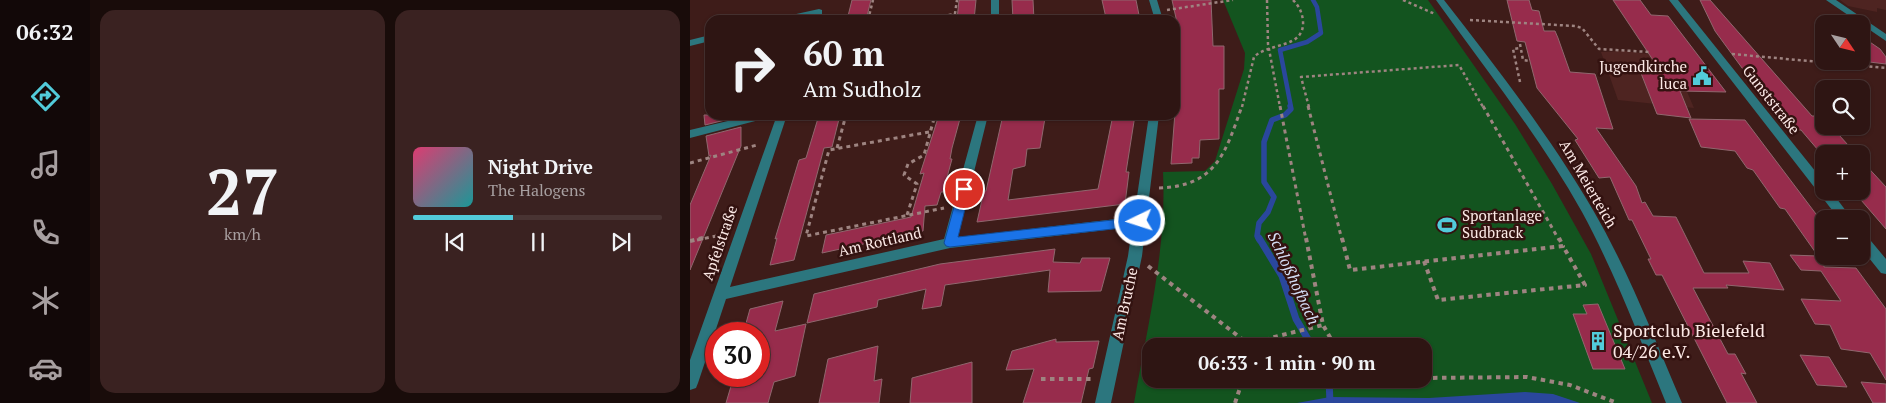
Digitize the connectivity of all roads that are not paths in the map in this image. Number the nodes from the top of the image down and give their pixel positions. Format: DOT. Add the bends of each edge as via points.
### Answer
graph roads {
  1 [pos="823,0"];
  2 [pos="995,0"];
  3 [pos="1152,0"];
  4 [pos="1440,0"];
  5 [pos="1673,0"];
  6 [pos="1830,0"];
  7 [pos="818,15"];
  8 [pos="995,15"];
  9 [pos="1158,15"];
  10 [pos="1886,38"];
  11 [pos="705,39"];
  12 [pos="690,43"];
  13 [pos="747,120"];
  14 [pos="780,120"];
  15 [pos="982,120"];
  16 [pos="1153,120"];
  17 [pos="690,134"];
  18 [pos="1839,210"];
  19 [pos="1140,221"];
  20 [pos="950,243"];
  21 [pos="1870,249"];
  22 [pos="1886,269"];
  23 [pos="719,295"];
  24 [pos="690,383"];
  25 [pos="1103,403"];
  26 [pos="1674,403"];
  1 -- 7 [label="street"];
  2 -- 8 [label="street"];
  3 -- 9 [label="street"];
  4 -- 26 [label="street, Am Meierteich" via="1550,149 1589,214"];
  5 -- 18 [label="street, Gunststraße"];
  6 -- 10 [label="street"];
  11 -- 12 [label="street"];
  13 -- 17 [label="street"];
  14 -- 23 [label="street, Apfelstraße"];
  15 -- 20 [label="street"];
  16 -- 19 [label="street, Am Bruche"];
  19 -- 20 [label="street, Am Rottland"];
  19 -- 25 [label="street, Am Bruche"];
  20 -- 23 [label="street, Am Rottland"];
  21 -- 22 [label="street"];
  23 -- 24 [label="street, Apfelstraße"];
}
